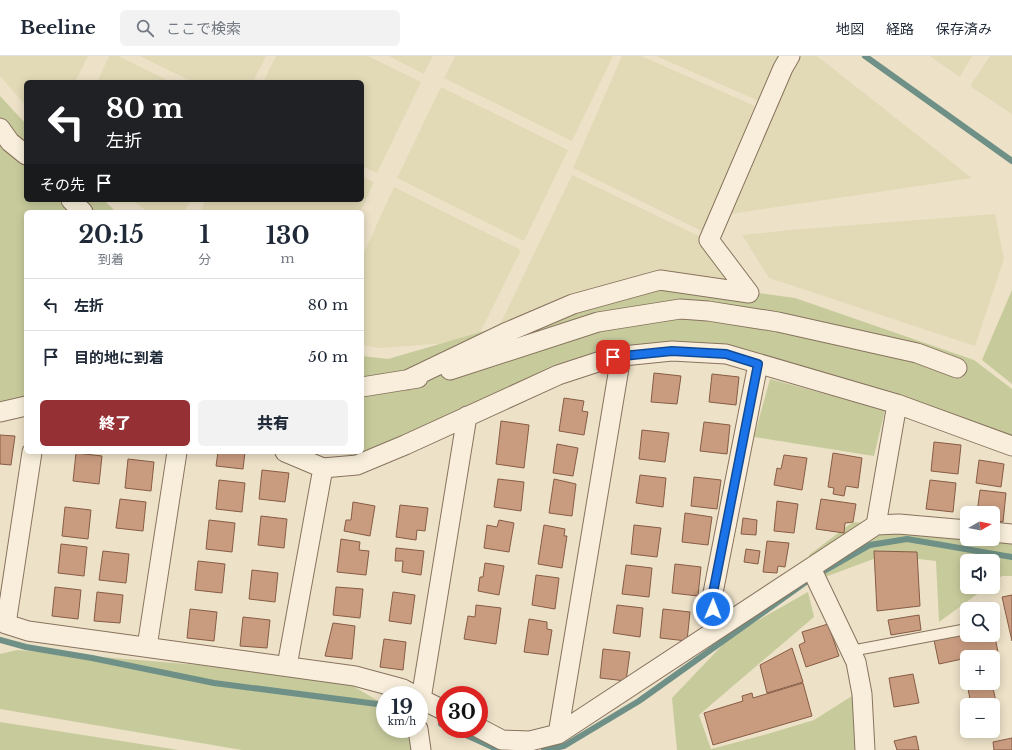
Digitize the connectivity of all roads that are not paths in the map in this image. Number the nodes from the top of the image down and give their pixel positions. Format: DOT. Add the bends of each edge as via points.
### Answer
graph roads {
  1 [pos="790,56"];
  2 [pos="0,128"];
  3 [pos="24,153"];
  4 [pos="73,202"];
  5 [pos="81,210"];
  6 [pos="621,356"];
  7 [pos="758,364"];
  8 [pos="958,368"];
  9 [pos="407,380"];
  10 [pos="364,387"];
  11 [pos="897,404"];
  12 [pos="24,406"];
  13 [pos="0,412"];
  14 [pos="468,416"];
  15 [pos="1012,446"];
  16 [pos="32,454"];
  17 [pos="177,454"];
  18 [pos="290,454"];
  19 [pos="323,468"];
  20 [pos="876,525"];
  21 [pos="960,529"];
  22 [pos="1000,533"];
  23 [pos="1012,534"];
  24 [pos="814,573"];
  25 [pos="716,630"];
  26 [pos="960,630"];
  27 [pos="147,647"];
  28 [pos="851,651"];
  29 [pos="287,666"];
  30 [pos="392,686"];
  31 [pos="418,686"];
  32 [pos="488,733"];
  33 [pos="558,734"];
  34 [pos="419,738"];
  35 [pos="421,750"];
  36 [pos="865,750"];
  1 -- 9 [label="street" via="709,240 749,293 660,280 573,304"];
  2 -- 3 [label="street" via="10,142"];
  4 -- 5 [label="street"];
  6 -- 7 [label="street" via="672,351 726,354"];
  6 -- 14 [label="street" via="558,374"];
  6 -- 33 [label="street"];
  7 -- 11 [label="street"];
  7 -- 25 [label="street" via="712,598"];
  8 -- 9 [label="street" via="917,353 778,322 680,309 598,322 459,368"];
  9 -- 10 [label="street"];
  11 -- 15 [label="street"];
  11 -- 20 [label="street"];
  12 -- 13 [label="street"];
  14 -- 19 [label="street" via="357,465"];
  14 -- 31 [label="street"];
  16 -- 27 [label="street" via="6,624 28,631"];
  17 -- 27 [label="street"];
  18 -- 19 [label="street"];
  19 -- 29 [label="street"];
  20 -- 21 [label="street" via="899,524"];
  20 -- 24 [label="street"];
  22 -- 23 [label="street"];
  24 -- 25 [label="street"];
  24 -- 28 [label="street"];
  25 -- 33 [label="street"];
  26 -- 28 [label="lane"];
  27 -- 29 [label="street"];
  28 -- 36 [label="street" via="856,662 862,694"];
  29 -- 30 [label="street" via="355,676"];
  32 -- 33 [label="street" via="502,740 530,741"];
  34 -- 35 [label="street"];
}
